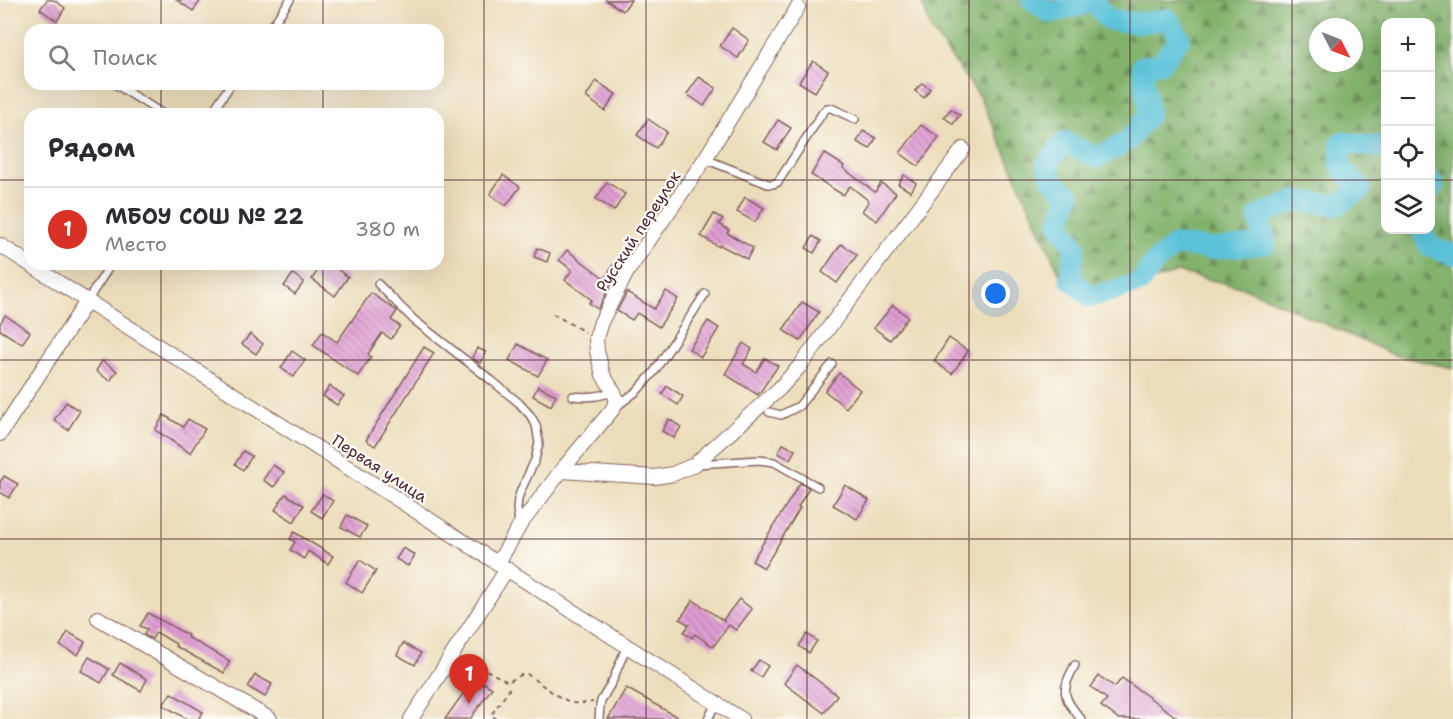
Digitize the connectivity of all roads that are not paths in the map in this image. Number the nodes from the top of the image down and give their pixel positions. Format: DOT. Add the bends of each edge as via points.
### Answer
graph roads {
  1 [pos="290,0"];
  2 [pos="800,3"];
  3 [pos="273,24"];
  4 [pos="125,90"];
  5 [pos="227,90"];
  6 [pos="153,108"];
  7 [pos="215,108"];
  8 [pos="855,119"];
  9 [pos="963,149"];
  10 [pos="705,159"];
  11 [pos="0,245"];
  12 [pos="24,260"];
  13 [pos="39,270"];
  14 [pos="107,270"];
  15 [pos="378,284"];
  16 [pos="705,294"];
  17 [pos="87,301"];
  18 [pos="832,363"];
  19 [pos="614,392"];
  20 [pos="573,396"];
  21 [pos="612,410"];
  22 [pos="770,412"];
  23 [pos="0,434"];
  24 [pos="694,465"];
  25 [pos="561,471"];
  26 [pos="818,487"];
  27 [pos="520,525"];
  28 [pos="502,566"];
  29 [pos="98,618"];
  30 [pos="627,645"];
  31 [pos="1075,665"];
  32 [pos="716,703"];
  33 [pos="270,719"];
  34 [pos="411,719"];
  35 [pos="599,719"];
  36 [pos="708,719"];
  37 [pos="741,719"];
  38 [pos="1081,719"];
  1 -- 3 [label="lane"];
  2 -- 10 [label="street, Русский переулок"];
  4 -- 6 [label="lane"];
  5 -- 7 [label="lane"];
  8 -- 10 [label="lane" via="827,108 773,184"];
  9 -- 24 [label="street" via="800,366"];
  10 -- 19 [label="street, Русский переулок" via="627,272 601,322 597,351 603,375"];
  11 -- 12 [label="street, Первая улица"];
  13 -- 17 [label="street, Первая улица"];
  14 -- 17 [label="lane"];
  15 -- 27 [label="lane" via="414,320 519,404 536,425 540,443 518,499"];
  16 -- 21 [label="lane" via="649,378"];
  17 -- 23 [label="street"];
  17 -- 28 [label="street, Первая улица"];
  18 -- 22 [label="lane" via="799,406 781,415"];
  19 -- 20 [label="lane" via="587,398"];
  19 -- 21 [label="street" via="617,401"];
  21 -- 25 [label="street"];
  24 -- 25 [label="street" via="655,477"];
  24 -- 26 [label="lane" via="774,462"];
  25 -- 27 [label="street"];
  27 -- 28 [label="street"];
  28 -- 30 [label="street, Первая улица"];
  28 -- 34 [label="street"];
  29 -- 33 [label="street"];
  30 -- 32 [label="street, Первая улица"];
  30 -- 35 [label="lane" via="600,706"];
  31 -- 38 [label="lane" via="1065,692"];
  32 -- 36 [label="lane"];
  32 -- 37 [label="street, Первая улица"];
}
